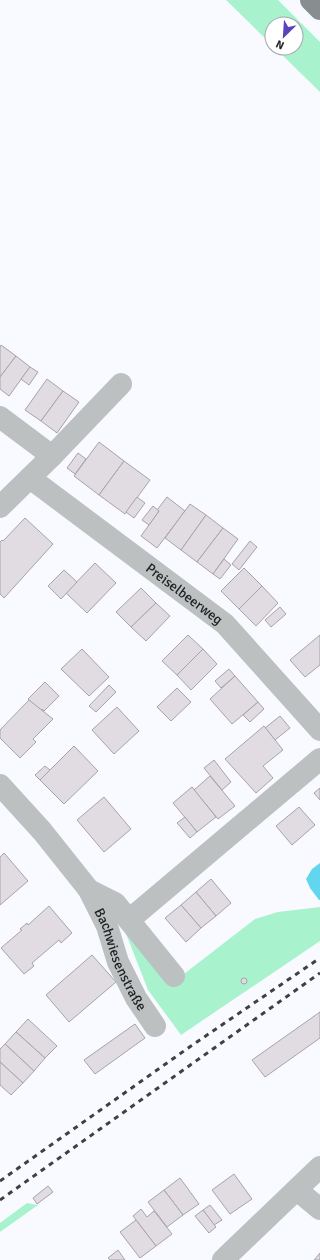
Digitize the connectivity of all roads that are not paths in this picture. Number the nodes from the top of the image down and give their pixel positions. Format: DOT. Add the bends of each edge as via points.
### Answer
graph roads {
  1 [pos="311,0"];
  2 [pos="320,9"];
  3 [pos="121,384"];
  4 [pos="0,417"];
  5 [pos="52,456"];
  6 [pos="30,478"];
  7 [pos="0,507"];
  8 [pos="320,730"];
  9 [pos="320,759"];
  10 [pos="0,785"];
  11 [pos="89,890"];
  12 [pos="129,920"];
  13 [pos="174,976"];
  14 [pos="155,1026"];
  15 [pos="320,1167"];
  16 [pos="297,1190"];
  17 [pos="320,1209"];
  18 [pos="223,1260"];
  1 -- 2 [label="main road"];
  3 -- 5 [label="street"];
  4 -- 5 [label="street"];
  5 -- 6 [label="street"];
  6 -- 7 [label="street"];
  6 -- 8 [label="street, Preiselbeerweg" via="225,624"];
  9 -- 12 [label="street"];
  10 -- 11 [label="street, Bachwiesenstraße" via="42,831"];
  11 -- 12 [label="street, Bachwiesenstraße" via="115,903"];
  11 -- 14 [label="street, Bachwiesenstraße" via="107,926 125,977"];
  12 -- 13 [label="street, Bachwiesenstraße"];
  15 -- 16 [label="street"];
  16 -- 17 [label="street"];
  16 -- 18 [label="street"];
}
